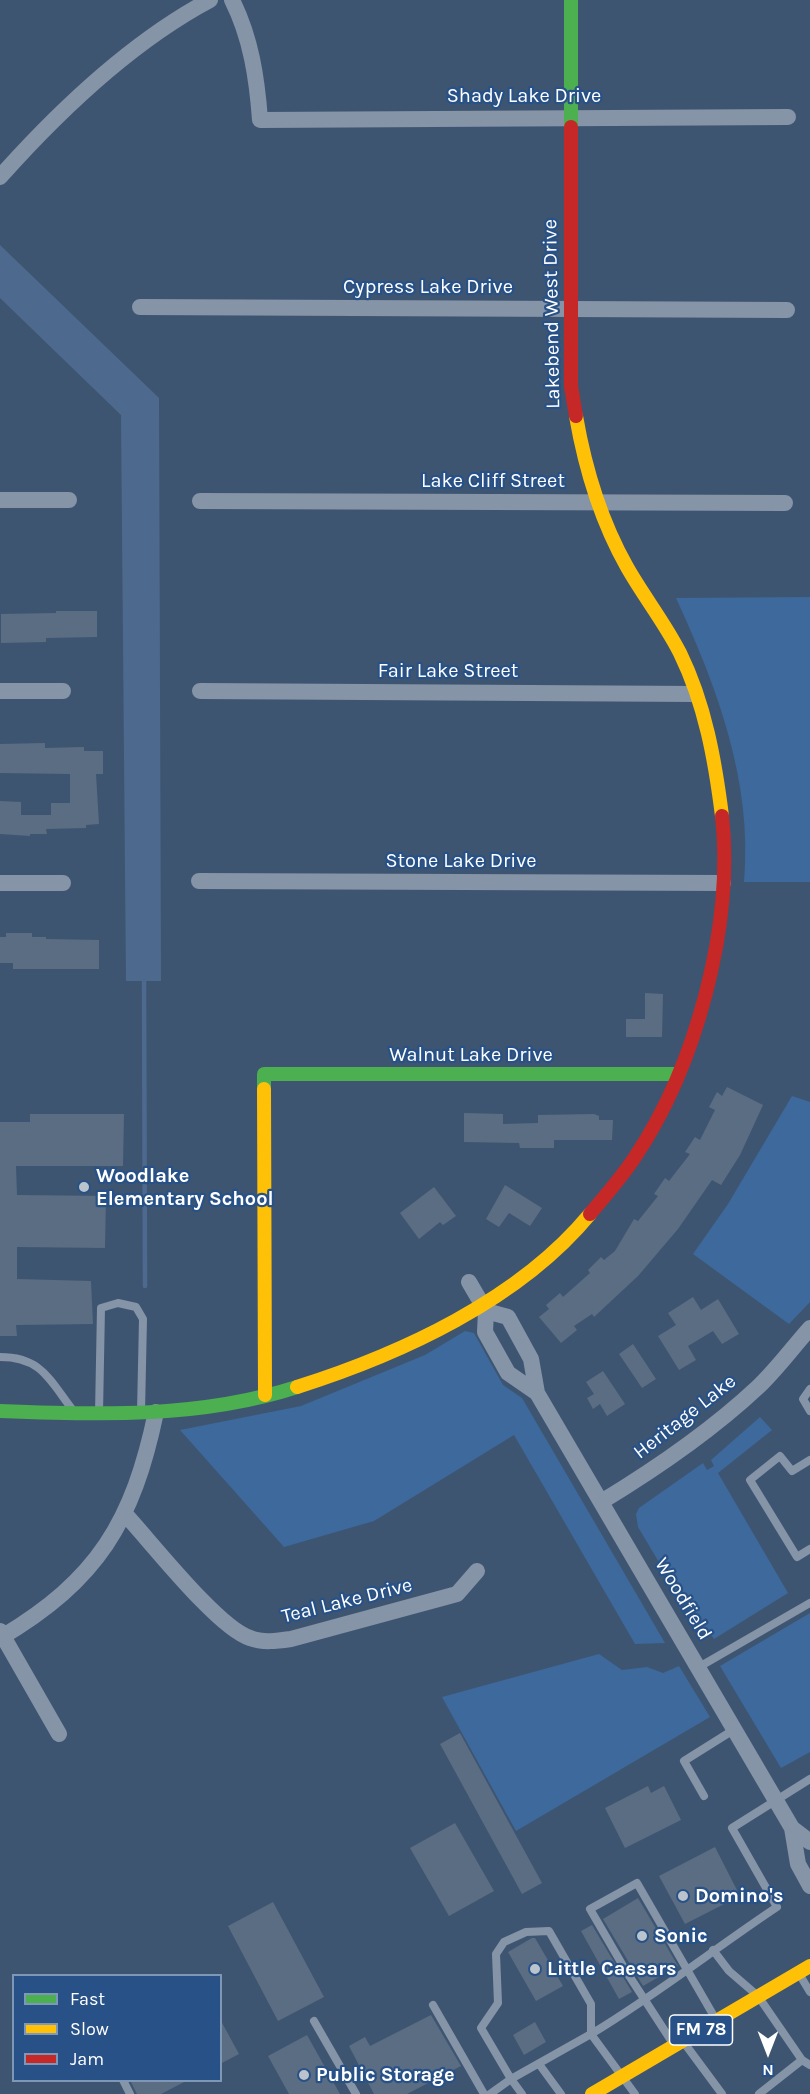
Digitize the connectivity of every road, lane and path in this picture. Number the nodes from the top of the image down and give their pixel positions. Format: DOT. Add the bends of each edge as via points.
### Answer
graph roads {
  1 [pos="210,0"];
  2 [pos="232,0"];
  3 [pos="571,0"];
  4 [pos="571,116"];
  5 [pos="788,117"];
  6 [pos="0,177"];
  7 [pos="140,307"];
  8 [pos="571,308"];
  9 [pos="787,310"];
  10 [pos="0,500"];
  11 [pos="69,500"];
  12 [pos="200,501"];
  13 [pos="596,502"];
  14 [pos="785,503"];
  15 [pos="0,691"];
  16 [pos="63,691"];
  17 [pos="200,691"];
  18 [pos="695,694"];
  19 [pos="199,881"];
  20 [pos="0,883"];
  21 [pos="63,883"];
  22 [pos="723,883"];
  23 [pos="677,1074"];
  24 [pos="469,1282"];
  25 [pos="484,1307"];
  26 [pos="807,1338"];
  27 [pos="0,1357"];
  28 [pos="810,1389"];
  29 [pos="537,1393"];
  30 [pos="265,1395"];
  31 [pos="0,1411"];
  32 [pos="810,1411"];
  33 [pos="149,1413"];
  34 [pos="76,1414"];
  35 [pos="99,1414"];
  36 [pos="810,1460"];
  37 [pos="601,1502"];
  38 [pos="125,1514"];
  39 [pos="810,1549"];
  40 [pos="477,1571"];
  41 [pos="810,1603"];
  42 [pos="1,1635"];
  43 [pos="699,1667"];
  44 [pos="735,1730"];
  45 [pos="58,1734"];
  46 [pos="810,1779"];
  47 [pos="704,1796"];
  48 [pos="775,1799"];
  49 [pos="792,1828"];
  50 [pos="810,1842"];
  51 [pos="810,1886"];
  52 [pos="713,1950"];
  53 [pos="804,1969"];
  54 [pos="688,1972"];
  55 [pos="810,1992"];
  56 [pos="758,1996"];
  57 [pos="645,2002"];
  58 [pos="433,2005"];
  59 [pos="314,2021"];
  60 [pos="716,2021"];
  61 [pos="591,2034"];
  62 [pos="678,2044"];
  63 [pos="802,2060"];
  64 [pos="539,2064"];
  65 [pos="810,2065"];
  66 [pos="622,2076"];
  67 [pos="511,2079"];
  68 [pos="356,2094"];
  69 [pos="484,2094"];
  70 [pos="489,2094"];
  71 [pos="522,2094"];
  72 [pos="561,2094"];
  73 [pos="592,2094"];
  74 [pos="635,2094"];
  75 [pos="722,2094"];
  76 [pos="759,2094"];
  1 -- 6 [label="street" via="185,14 85,90"];
  2 -- 4 [label="street, Shady Lake Drive" via="249,42 260,120"];
  3 -- 4 [label="street, Lakebend West Drive"];
  4 -- 5 [label="street, Shady Lake Drive"];
  4 -- 8 [label="street, Lakebend West Drive"];
  7 -- 8 [label="street, Cypress Lake Drive"];
  8 -- 9 [label="street, Cypress Lake Drive"];
  8 -- 13 [label="street, Lakebend West Drive" via="571,386 576,428"];
  10 -- 11 [label="street"];
  12 -- 13 [label="street, Lake Cliff Street"];
  13 -- 14 [label="street, Lake Cliff Street"];
  13 -- 18 [label="street, Lakebend West Drive" via="622,559 668,629"];
  15 -- 16 [label="street"];
  17 -- 18 [label="street, Fair Lake Street"];
  18 -- 22 [label="street, Lakebend West Drive" via="710,743 720,797"];
  19 -- 22 [label="street, Stone Lake Drive"];
  20 -- 21 [label="street"];
  22 -- 23 [label="street, Lakebend West Drive" via="708,995"];
  23 -- 25 [label="street, Lakebend West Drive" via="628,1168 594,1211 557,1248"];
  23 -- 30 [label="street, Walnut Lake Drive" via="264,1074"];
  24 -- 25 [label="street"];
  25 -- 29 [label="street, Woodfield" via="485,1332 508,1373"];
  25 -- 29 [label="street, Woodfield" via="508,1317 531,1359"];
  25 -- 30 [label="street, Lakebend West Drive" via="378,1360"];
  26 -- 37 [label="street, Heritage Lake" via="711,1429"];
  27 -- 34 [label="lane" via="31,1361"];
  28 -- 32 [label="lane" via="803,1399"];
  29 -- 37 [label="street, Woodfield"];
  30 -- 33 [label="street, Lakebend West Drive"];
  31 -- 34 [label="street, Lakebend West Drive"];
  33 -- 35 [label="street, Lakebend West Drive"];
  33 -- 35 [label="lane" via="143,1319 136,1307 118,1303 101,1308"];
  33 -- 38 [label="street" via="149,1445"];
  34 -- 35 [label="street, Lakebend West Drive"];
  36 -- 39 [label="lane" via="792,1471 780,1456 750,1480 797,1557"];
  37 -- 43 [label="street, Woodfield"];
  38 -- 40 [label="street, Teal Lake Drive" via="223,1623 248,1638 270,1642 457,1594"];
  38 -- 42 [label="street" via="98,1558 79,1580 36,1617"];
  41 -- 43 [label="lane"];
  42 -- 45 [label="street"];
  43 -- 44 [label="street, Woodfield"];
  44 -- 47 [label="lane" via="684,1761"];
  44 -- 48 [label="street, Woodfield"];
  46 -- 48 [label="lane"];
  48 -- 49 [label="street, Woodfield"];
  48 -- 52 [label="lane" via="732,1828 777,1907"];
  49 -- 50 [label="street, Woodfield"];
  49 -- 51 [label="street, Woodfield" via="798,1864"];
  52 -- 54 [label="lane"];
  52 -- 56 [label="lane" via="729,1971"];
  53 -- 55 [label="lane"];
  53 -- 56 [label="street, FM 78"];
  54 -- 57 [label="lane"];
  54 -- 57 [label="lane" via="637,1883 590,1909"];
  54 -- 60 [label="lane"];
  56 -- 60 [label="street, FM 78"];
  56 -- 63 [label="lane"];
  57 -- 61 [label="lane"];
  57 -- 62 [label="lane"];
  58 -- 69 [label="lane"];
  59 -- 68 [label="lane"];
  60 -- 62 [label="street, FM 78"];
  61 -- 64 [label="lane"];
  61 -- 66 [label="lane"];
  61 -- 67 [label="lane" via="591,2004 549,1931 526,1932 504,1942 496,1954 498,2002 481,2028"];
  62 -- 66 [label="street, FM 78"];
  62 -- 75 [label="lane"];
  63 -- 65 [label="lane"];
  63 -- 76 [label="lane"];
  64 -- 67 [label="lane"];
  64 -- 72 [label="lane"];
  66 -- 73 [label="street, FM 78"];
  66 -- 74 [label="lane"];
  67 -- 70 [label="lane"];
  67 -- 71 [label="lane"];
}
